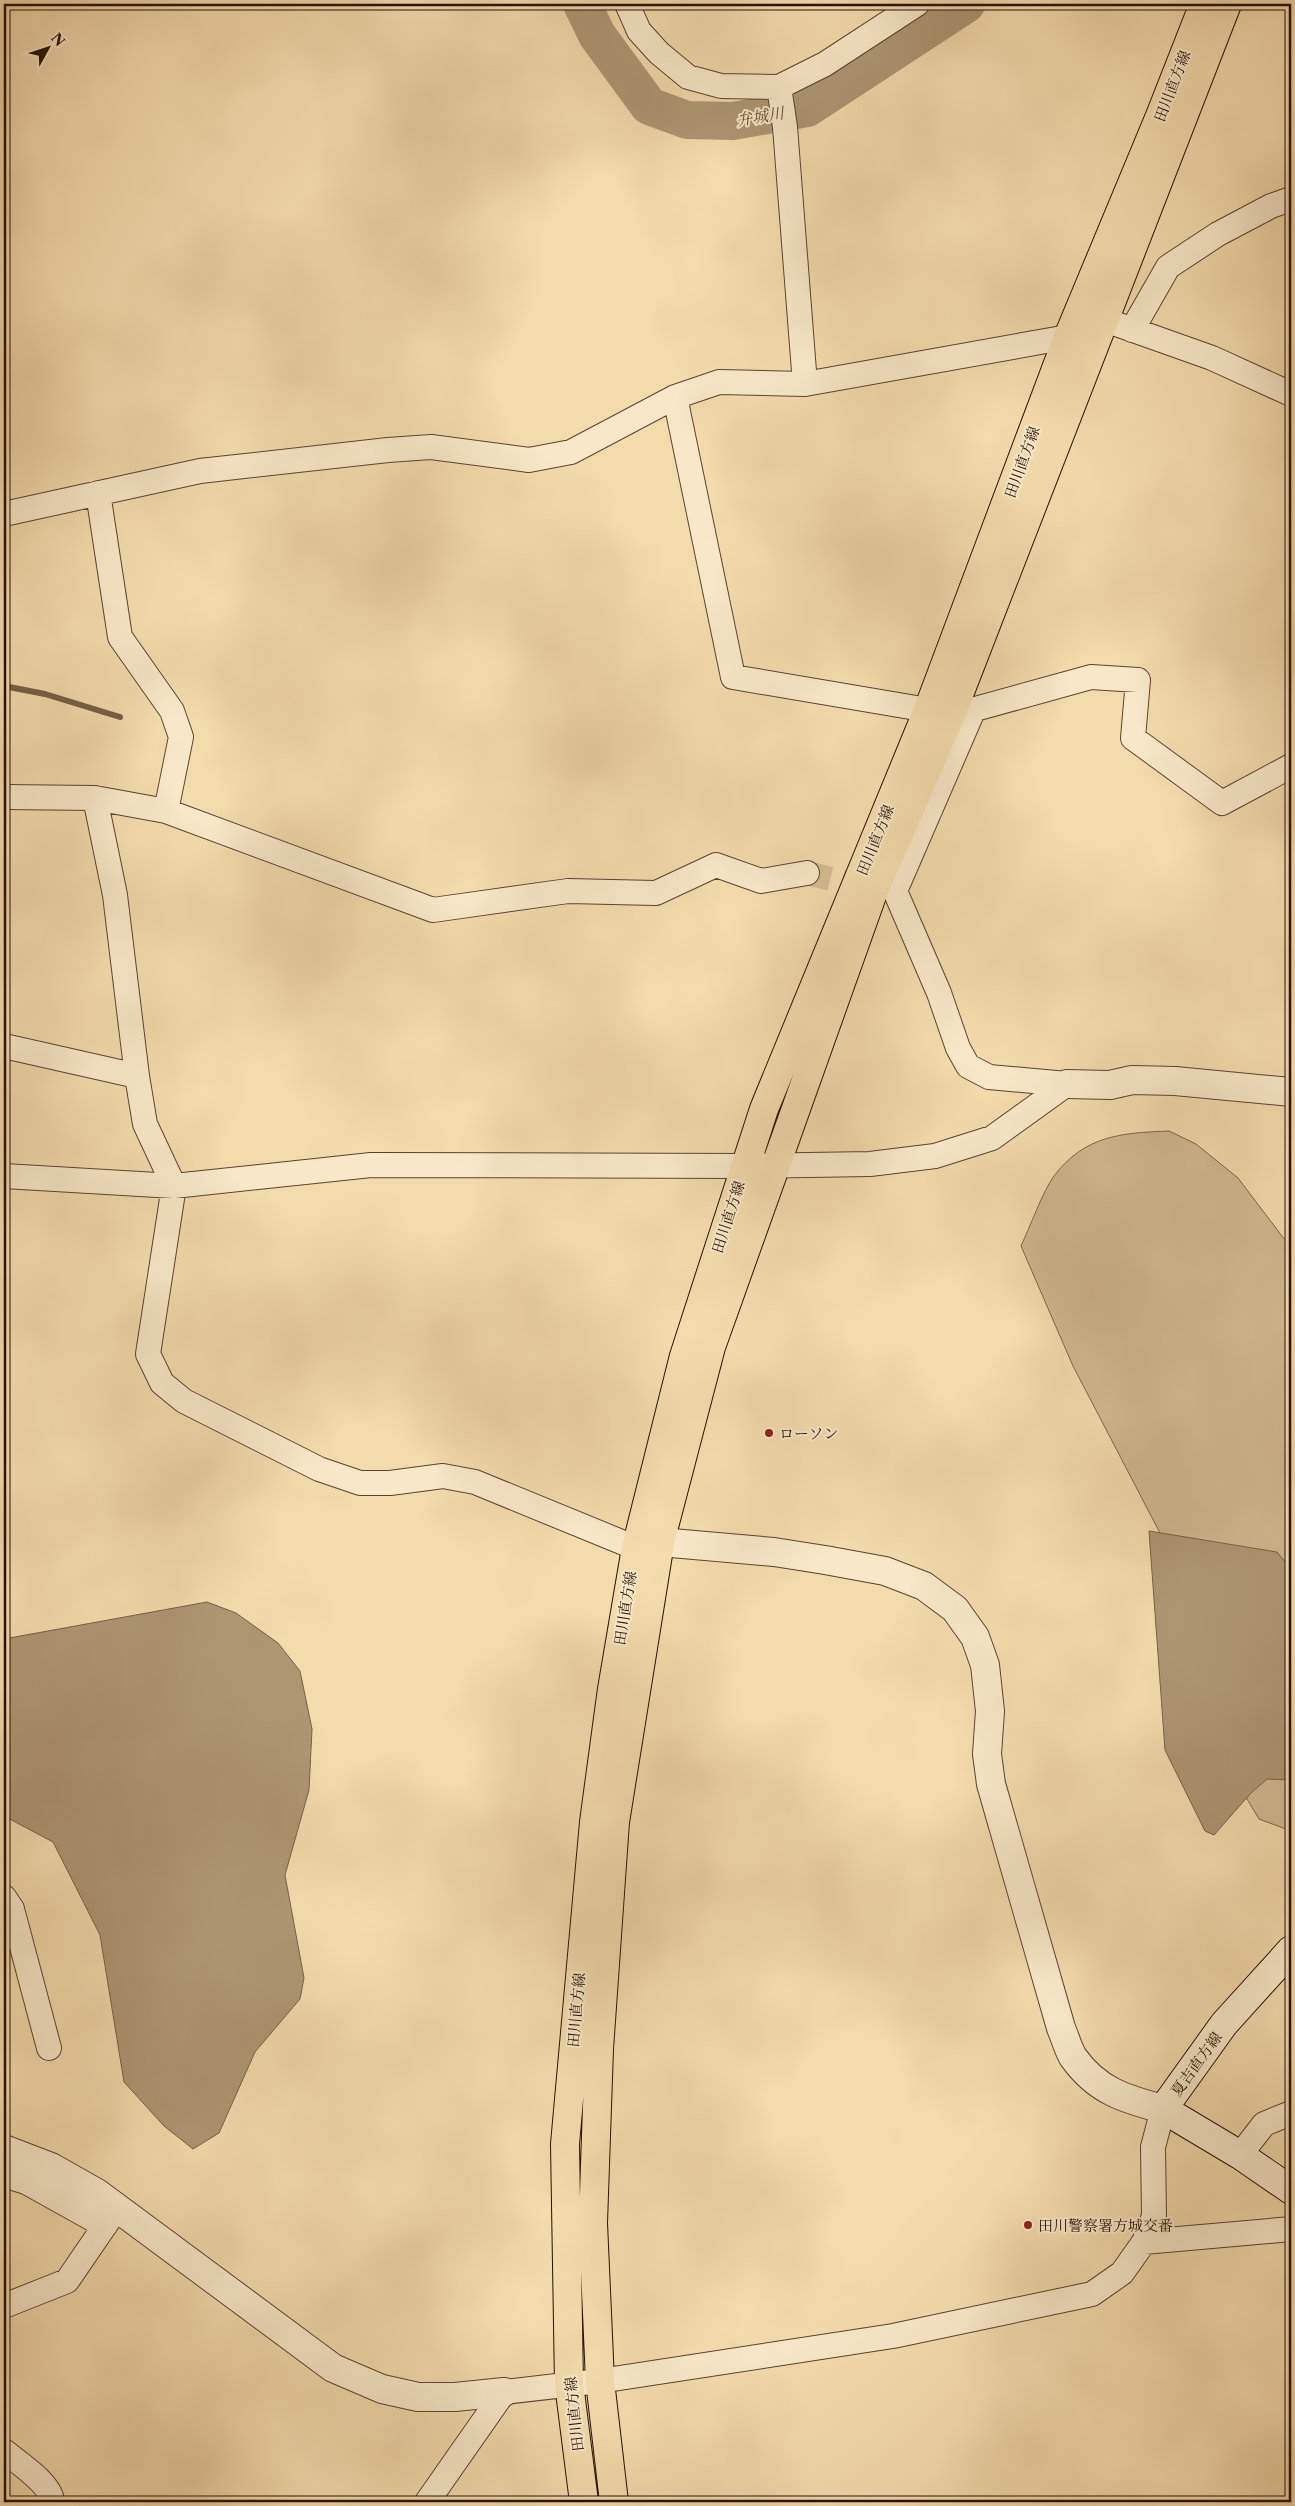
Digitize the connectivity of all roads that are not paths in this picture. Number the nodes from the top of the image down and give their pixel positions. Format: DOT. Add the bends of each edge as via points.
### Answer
graph roads {
  1 [pos="627,4"];
  2 [pos="917,4"];
  3 [pos="1213,11"];
  4 [pos="780,91"];
  5 [pos="1291,199"];
  6 [pos="1105,320"];
  7 [pos="1132,330"];
  8 [pos="1068,337"];
  9 [pos="805,384"];
  10 [pos="1291,394"];
  11 [pos="675,397"];
  12 [pos="98,493"];
  13 [pos="4,514"];
  14 [pos="951,712"];
  15 [pos="1291,766"];
  16 [pos="4,796"];
  17 [pos="95,798"];
  18 [pos="166,811"];
  19 [pos="807,873"];
  20 [pos="884,890"];
  21 [pos="4,1046"];
  22 [pos="137,1076"];
  23 [pos="1067,1084"];
  24 [pos="1291,1092"];
  25 [pos="774,1165"];
  26 [pos="744,1166"];
  27 [pos="4,1176"];
  28 [pos="174,1186"];
  29 [pos="648,1544"];
  30 [pos="4,1897"];
  31 [pos="1291,1950"];
  32 [pos="13,1951"];
  33 [pos="49,2048"];
  34 [pos="1163,2109"];
  35 [pos="1291,2113"];
  36 [pos="4,2149"];
  37 [pos="1240,2155"];
  38 [pos="4,2175"];
  39 [pos="1291,2190"];
  40 [pos="111,2217"];
  41 [pos="1291,2229"];
  42 [pos="1144,2242"];
  43 [pos="4,2306"];
  44 [pos="600,2381"];
  45 [pos="569,2384"];
  46 [pos="504,2392"];
  47 [pos="4,2451"];
  48 [pos="52,2502"];
  49 [pos="427,2502"];
  50 [pos="584,2502"];
  51 [pos="614,2502"];
  1 -- 4 [label="street" via="639,31 688,77 721,86"];
  2 -- 4 [label="street"];
  3 -- 6 [label="main road, 田川直方線"];
  3 -- 8 [label="main road, 田川直方線" via="1160,116"];
  4 -- 9 [label="street"];
  5 -- 7 [label="street" via="1218,234 1168,267"];
  6 -- 7 [label="street"];
  6 -- 8 [label="street"];
  6 -- 14 [label="main road, 田川直方線"];
  7 -- 10 [label="street" via="1212,358"];
  8 -- 9 [label="street"];
  8 -- 14 [label="main road, 田川直方線"];
  9 -- 11 [label="street" via="719,382"];
  11 -- 12 [label="street" via="571,452 529,460 431,447 388,450 200,472"];
  11 -- 14 [label="street" via="733,677"];
  12 -- 13 [label="street"];
  12 -- 18 [label="street" via="120,637 172,711 181,737"];
  14 -- 15 [label="street" via="1091,677 1138,680 1133,738 1222,803"];
  14 -- 20 [label="main road, 田川直方線"];
  14 -- 26 [label="main road, 田川直方線" via="764,1109"];
  16 -- 17 [label="street"];
  17 -- 18 [label="street"];
  17 -- 22 [label="street" via="115,895"];
  18 -- 19 [label="street" via="433,910 568,891 656,893 716,865 761,882"];
  20 -- 23 [label="street" via="939,992 958,1048 968,1066 989,1077"];
  20 -- 25 [label="main road, 田川直方線"];
  21 -- 22 [label="street"];
  22 -- 28 [label="street" via="145,1124"];
  23 -- 24 [label="street" via="1175,1081"];
  23 -- 25 [label="street" via="992,1138 935,1156 870,1164"];
  25 -- 26 [label="street"];
  25 -- 29 [label="main road, 田川直方線"];
  26 -- 28 [label="street" via="371,1165"];
  26 -- 29 [label="main road, 田川直方線" via="684,1356"];
  27 -- 28 [label="street"];
  28 -- 29 [label="street" via="148,1354 162,1383 184,1402 319,1470 360,1483 390,1483 443,1476 475,1482"];
  29 -- 34 [label="street" via="774,1552 885,1571 924,1586 955,1609 975,1638 985,1665 990,1711 987,1754 991,1784 1061,2028 1073,2056 1095,2080 1119,2097"];
  29 -- 44 [label="main road, 田川直方線" via="613,1842 599,2049 593,2223"];
  29 -- 45 [label="main road, 田川直方線" via="612,1689 594,1822 574,2024 565,2144"];
  30 -- 32 [label="street" via="12,1909"];
  31 -- 34 [label="street, 夏吉直方線" via="1224,2024"];
  32 -- 33 [label="street"];
  34 -- 37 [label="street, 夏吉直方線"];
  34 -- 42 [label="street" via="1153,2147 1154,2216"];
  35 -- 37 [label="street" via="1264,2124"];
  36 -- 40 [label="street" via="51,2166 97,2193"];
  37 -- 39 [label="street, 夏吉直方線"];
  38 -- 40 [label="street"];
  40 -- 43 [label="street" via="67,2281"];
  40 -- 46 [label="street" via="333,2368 382,2390 418,2397"];
  41 -- 42 [label="street"];
  42 -- 44 [label="street" via="1122,2273 1092,2294 893,2336"];
  44 -- 45 [label="street"];
  44 -- 51 [label="main road, 田川直方線"];
  45 -- 46 [label="street"];
  45 -- 50 [label="main road, 田川直方線"];
  46 -- 49 [label="street"];
  47 -- 48 [label="street" via="42,2482"];
}
